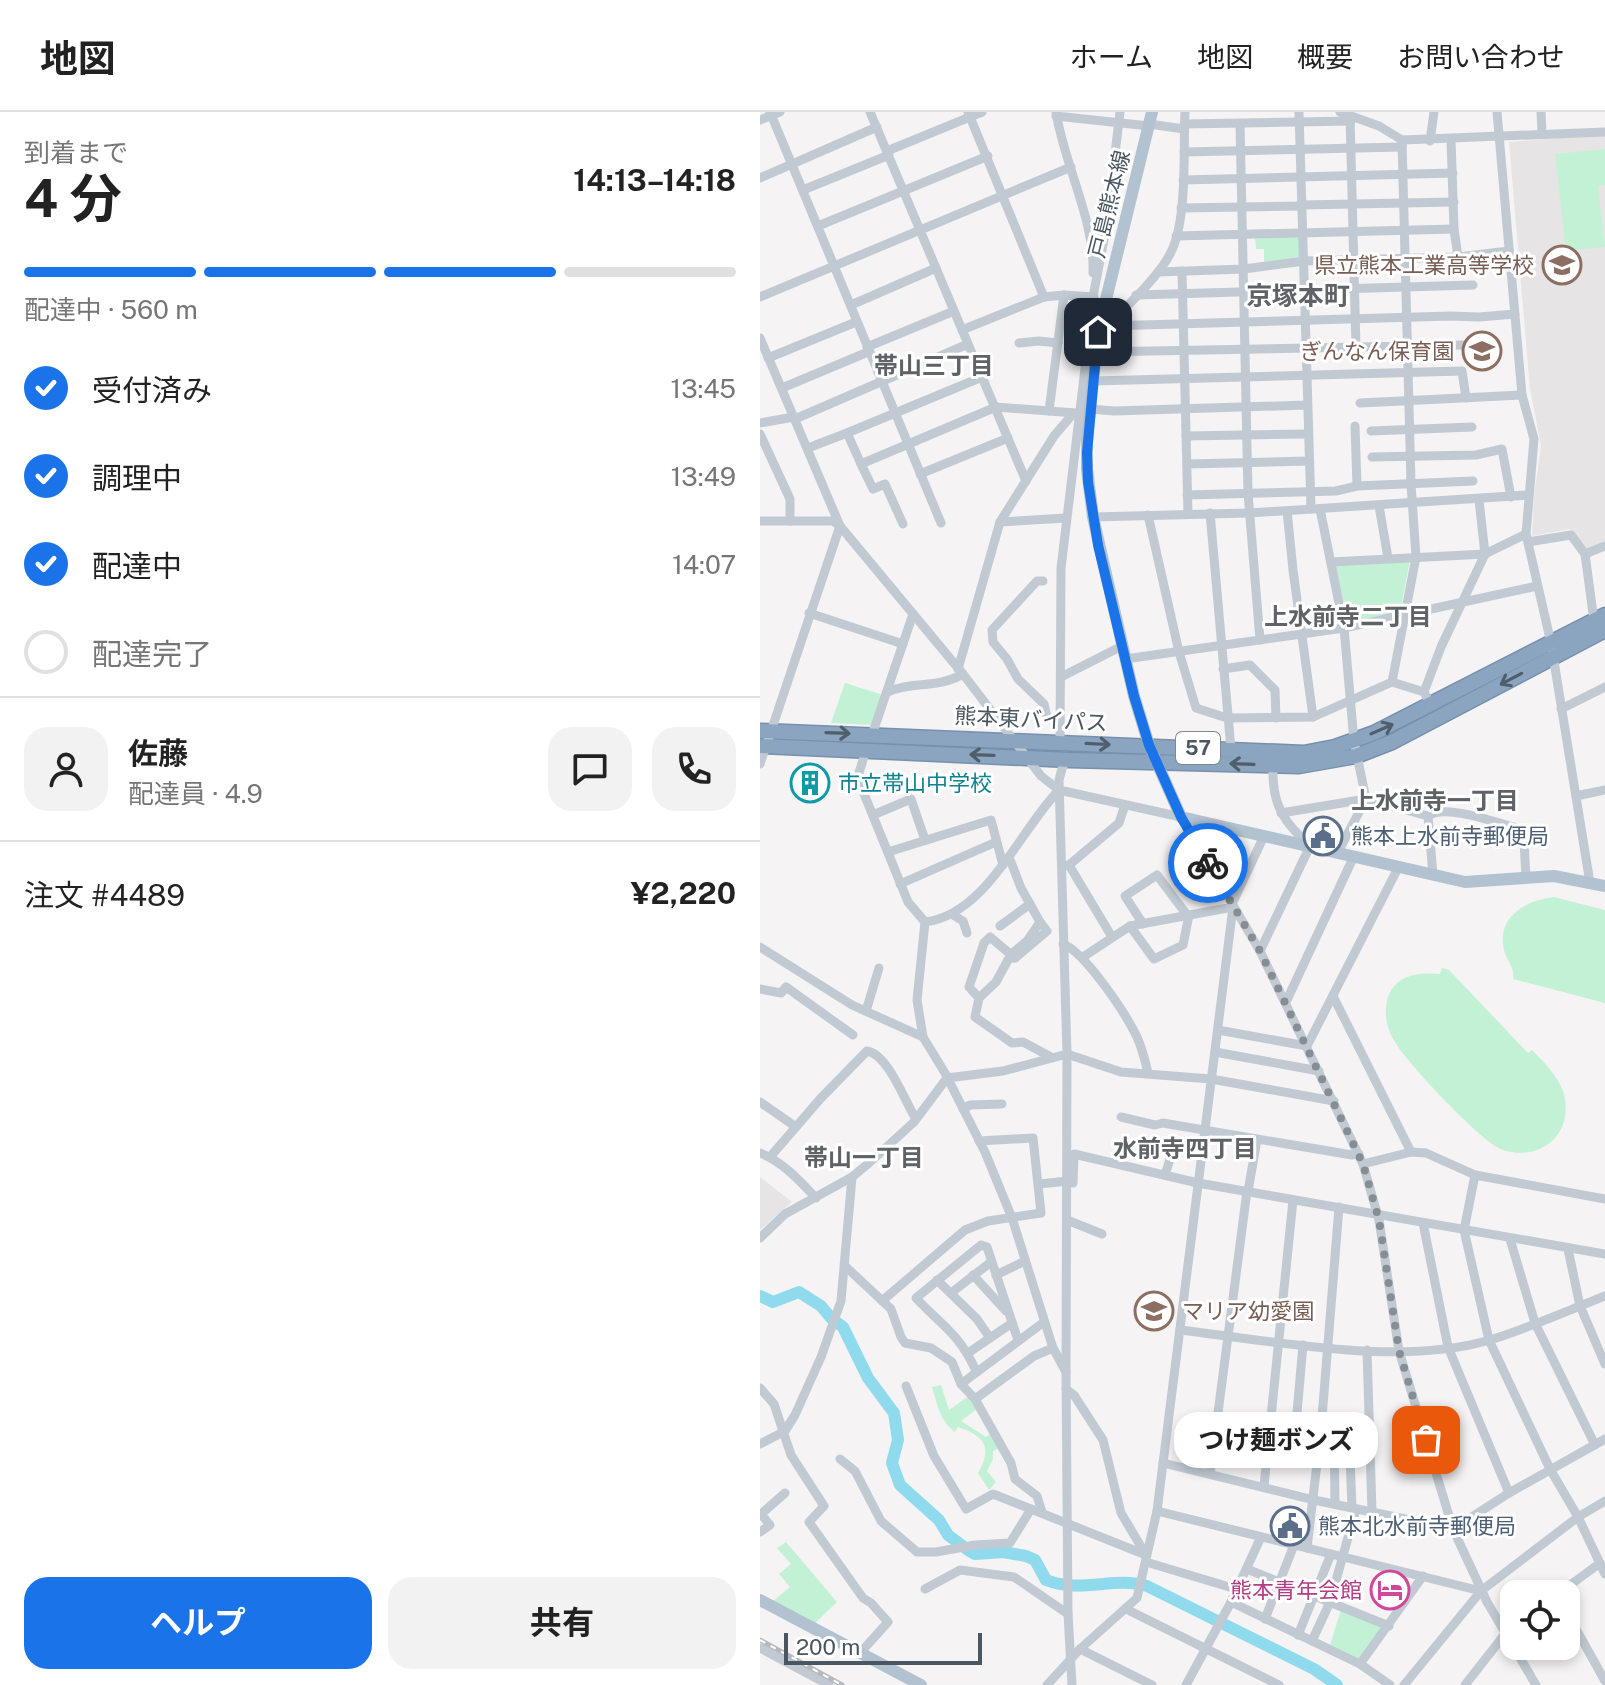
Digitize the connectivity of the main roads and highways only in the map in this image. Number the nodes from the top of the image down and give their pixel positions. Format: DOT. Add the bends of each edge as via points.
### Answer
graph roads {
  1 [pos="1150,121"];
  2 [pos="1601,622"];
  3 [pos="1552,650"];
  4 [pos="765,731"];
  5 [pos="1149,745"];
  6 [pos="764,746"];
  7 [pos="1355,748"];
  8 [pos="1156,762"];
  9 [pos="1605,886"];
  10 [pos="760,1600"];
  11 [pos="921,1685"];
  1 -- 5 [label="main road, 戸島熊本線" via="1098,328 1093,381 1081,411 1093,517"];
  2 -- 3 [label="highway, 熊本東バイパス / 57"];
  3 -- 7 [label="highway, 熊本東バイパス / 57, one-way" via="1392,742"];
  7 -- 3 [label="highway, 熊本東バイパス / 57, one-way" via="1405,719 1427,698"];
  4 -- 5 [label="highway, 熊本東バイパス / 57, one-way"];
  5 -- 7 [label="highway, 熊本東バイパス / 57" via="1304,753"];
  5 -- 8 [label="main road, 戸島熊本線"];
  8 -- 6 [label="highway, 熊本東バイパス / 57, one-way"];
  7 -- 8 [label="highway, 熊本東バイパス / 57, one-way" via="1299,766"];
  8 -- 9 [label="main road, 戸島熊本線" via="1181,817 1465,882 1554,876"];
  10 -- 11 [label="main road"];
}
